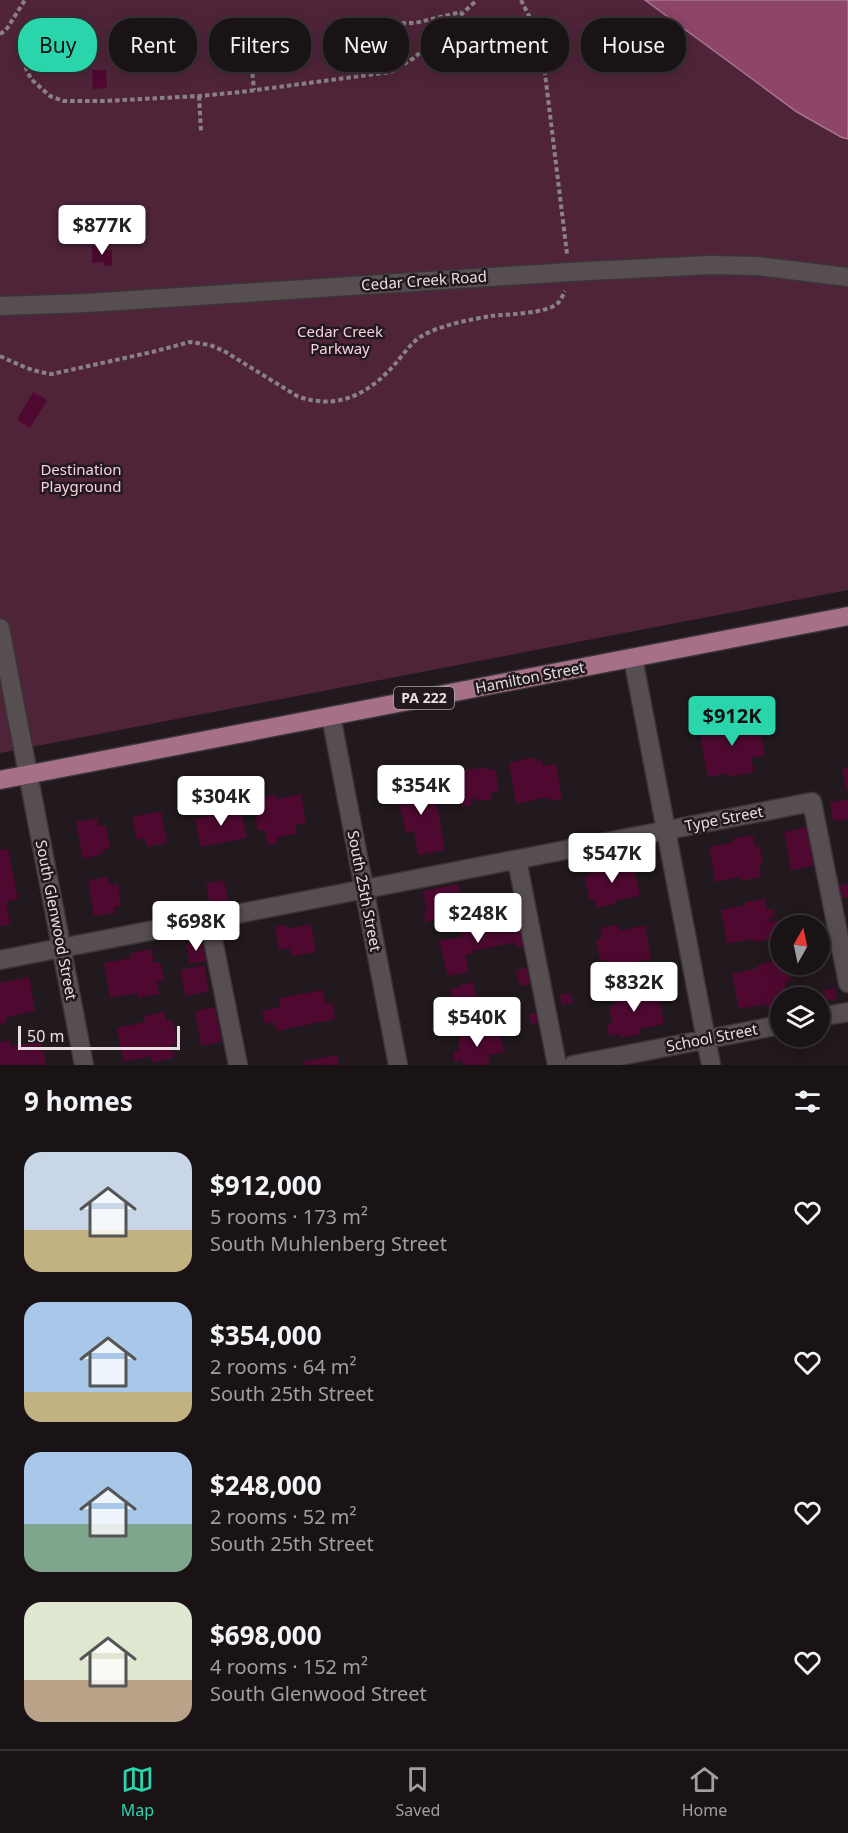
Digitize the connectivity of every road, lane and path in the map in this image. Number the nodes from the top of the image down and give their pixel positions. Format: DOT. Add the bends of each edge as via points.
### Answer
graph roads {
  1 [pos="25,0"];
  2 [pos="477,0"];
  3 [pos="521,0"];
  4 [pos="463,11"];
  5 [pos="409,23"];
  6 [pos="0,34"];
  7 [pos="28,72"];
  8 [pos="253,72"];
  9 [pos="255,90"];
  10 [pos="199,96"];
  11 [pos="201,131"];
  12 [pos="568,272"];
  13 [pos="848,277"];
  14 [pos="0,306"];
  15 [pos="0,356"];
  16 [pos="848,616"];
  17 [pos="0,628"];
  18 [pos="633,658"];
  19 [pos="331,716"];
  20 [pos="27,775"];
  21 [pos="0,780"];
  22 [pos="666,830"];
  23 [pos="517,860"];
  24 [pos="364,889"];
  25 [pos="209,920"];
  26 [pos="61,948"];
  27 [pos="0,960"];
  28 [pos="848,983"];
  29 [pos="848,1012"];
  30 [pos="830,1015"];
  31 [pos="770,1027"];
  32 [pos="706,1039"];
  33 [pos="84,1065"];
  34 [pos="238,1065"];
  35 [pos="398,1065"];
  36 [pos="557,1065"];
  37 [pos="573,1065"];
  38 [pos="711,1065"];
  1 -- 6 [label="path"];
  2 -- 4 [label="path"];
  3 -- 12 [label="path" via="542,50"];
  4 -- 5 [label="path"];
  4 -- 9 [label="path" via="414,58 391,72"];
  7 -- 10 [label="path" via="50,96 64,101"];
  8 -- 9 [label="path"];
  9 -- 10 [label="path"];
  10 -- 11 [label="path"];
  12 -- 13 [label="street, Cedar Creek Road" via="710,265 757,266"];
  12 -- 14 [label="street, Cedar Creek Road"];
  12 -- 15 [label="path" via="559,303 551,308 481,318 432,332 411,344 376,384 355,396 330,402 297,396 224,351 190,342 52,374"];
  16 -- 18 [label="main road, Hamilton Street / PA 222"];
  17 -- 20 [label="street, South Glenwood Street"];
  18 -- 19 [label="main road, Hamilton Street / PA 222"];
  18 -- 22 [label="street"];
  19 -- 20 [label="main road, Hamilton Street / PA 222"];
  19 -- 24 [label="street, South 25th Street"];
  20 -- 21 [label="main road, Hamilton Street / PA 222"];
  20 -- 26 [label="street, South Glenwood Street"];
  22 -- 23 [label="street, Type Street"];
  22 -- 28 [label="street, Type Street" via="812,802"];
  22 -- 32 [label="street"];
  23 -- 24 [label="street, Type Street"];
  23 -- 36 [label="street"];
  24 -- 25 [label="street, Type Street"];
  24 -- 35 [label="street, South 25th Street"];
  25 -- 26 [label="street, Type Street"];
  25 -- 34 [label="street"];
  26 -- 27 [label="street, Type Street"];
  26 -- 33 [label="street, South Glenwood Street"];
  29 -- 30 [label="street"];
  31 -- 32 [label="street, School Street"];
  32 -- 37 [label="street, School Street"];
  32 -- 38 [label="street"];
}
